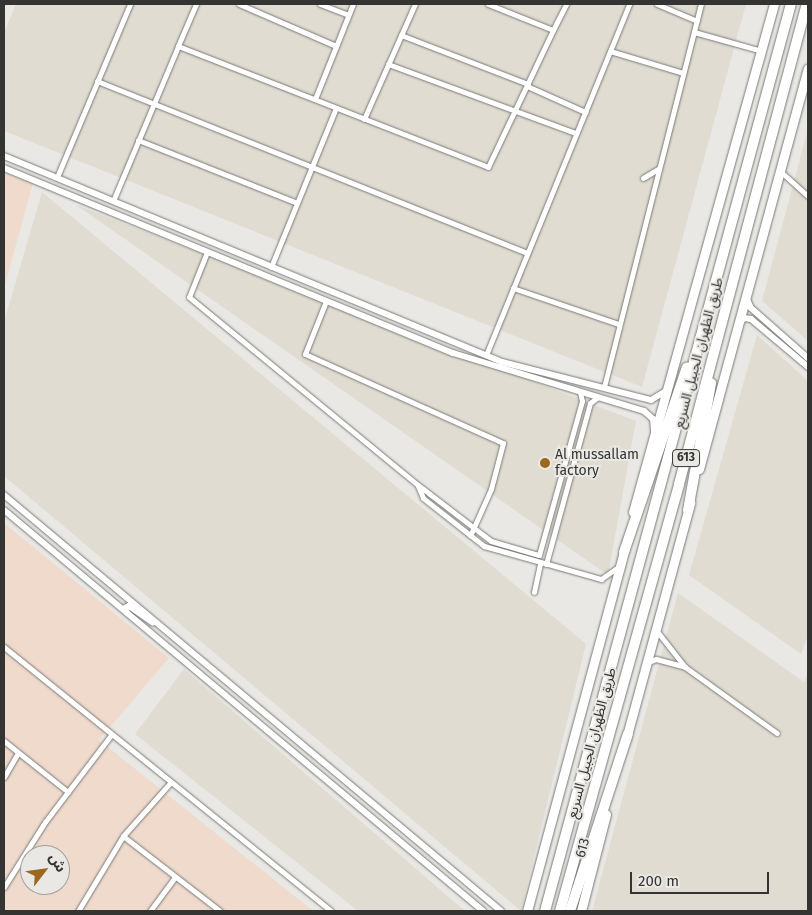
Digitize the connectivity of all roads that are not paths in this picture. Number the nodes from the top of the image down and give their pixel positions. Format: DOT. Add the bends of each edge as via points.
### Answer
graph roads {
  1 [pos="130,4"];
  2 [pos="196,4"];
  3 [pos="239,4"];
  4 [pos="320,4"];
  5 [pos="353,4"];
  6 [pos="416,4"];
  7 [pos="488,4"];
  8 [pos="566,4"];
  9 [pos="629,4"];
  10 [pos="657,4"];
  11 [pos="701,4"];
  12 [pos="774,4"];
  13 [pos="791,4"];
  14 [pos="807,4"];
  15 [pos="348,15"];
  16 [pos="697,20"];
  17 [pos="808,22"];
  18 [pos="553,30"];
  19 [pos="694,32"];
  20 [pos="401,35"];
  21 [pos="178,46"];
  22 [pos="336,46"];
  23 [pos="610,51"];
  24 [pos="762,51"];
  25 [pos="388,64"];
  26 [pos="808,69"];
  27 [pos="683,73"];
  28 [pos="97,81"];
  29 [pos="527,85"];
  30 [pos="782,96"];
  31 [pos="315,100"];
  32 [pos="153,104"];
  33 [pos="336,108"];
  34 [pos="585,112"];
  35 [pos="514,113"];
  36 [pos="364,119"];
  37 [pos="576,133"];
  38 [pos="138,140"];
  39 [pos="4,156"];
  40 [pos="4,168"];
  41 [pos="312,168"];
  42 [pos="658,169"];
  43 [pos="780,171"];
  44 [pos="58,177"];
  45 [pos="643,178"];
  46 [pos="808,196"];
  47 [pos="113,201"];
  48 [pos="297,203"];
  49 [pos="207,252"];
  50 [pos="724,252"];
  51 [pos="528,253"];
  52 [pos="271,267"];
  53 [pos="513,288"];
  54 [pos="746,294"];
  55 [pos="727,299"];
  56 [pos="326,301"];
  57 [pos="618,324"];
  58 [pos="738,324"];
  59 [pos="486,355"];
  60 [pos="808,358"];
  61 [pos="808,367"];
  62 [pos="669,386"];
  63 [pos="604,387"];
  64 [pos="580,392"];
  65 [pos="598,397"];
  66 [pos="653,438"];
  67 [pos="572,439"];
  68 [pos="577,452"];
  69 [pos="418,485"];
  70 [pos="4,496"];
  71 [pos="4,510"];
  72 [pos="688,510"];
  73 [pos="472,527"];
  74 [pos="470,536"];
  75 [pos="624,552"];
  76 [pos="539,555"];
  77 [pos="541,563"];
  78 [pos="619,566"];
  79 [pos="534,592"];
  80 [pos="128,614"];
  81 [pos="656,622"];
  82 [pos="159,625"];
  83 [pos="4,647"];
  84 [pos="684,666"];
  85 [pos="642,670"];
  86 [pos="204,677"];
  87 [pos="237,690"];
  88 [pos="777,733"];
  89 [pos="628,734"];
  90 [pos="111,735"];
  91 [pos="4,741"];
  92 [pos="18,753"];
  93 [pos="4,777"];
  94 [pos="170,783"];
  95 [pos="68,792"];
  96 [pos="123,836"];
  97 [pos="175,877"];
  98 [pos="4,887"];
  99 [pos="78,911"];
  100 [pos="150,911"];
  101 [pos="220,911"];
  102 [pos="331,911"];
  103 [pos="483,911"];
  104 [pos="500,911"];
  105 [pos="527,911"];
  106 [pos="545,911"];
  107 [pos="560,911"];
  108 [pos="570,911"];
  109 [pos="581,911"];
  1 -- 28 [label="street"];
  2 -- 21 [label="street"];
  3 -- 22 [label="street"];
  4 -- 15 [label="street"];
  5 -- 15 [label="street"];
  6 -- 20 [label="street"];
  7 -- 18 [label="street"];
  8 -- 18 [label="street"];
  9 -- 23 [label="street"];
  10 -- 16 [label="street"];
  11 -- 16 [label="street"];
  12 -- 24 [label="main road"];
  13 -- 50 [label="highway, طريق الظهران الجبيل السريع / 613"];
  14 -- 30 [label="highway, طريق الظهران الجبيل السريع / 613"];
  15 -- 22 [label="street"];
  16 -- 19 [label="street"];
  17 -- 30 [label="highway"];
  18 -- 29 [label="street"];
  19 -- 24 [label="street"];
  19 -- 27 [label="street"];
  20 -- 25 [label="street"];
  20 -- 29 [label="street"];
  21 -- 31 [label="street"];
  21 -- 32 [label="street"];
  22 -- 31 [label="street"];
  23 -- 27 [label="street"];
  23 -- 34 [label="street"];
  24 -- 62 [label="main road"];
  25 -- 35 [label="street"];
  25 -- 36 [label="street"];
  26 -- 43 [label="main road, 613"];
  27 -- 42 [label="street"];
  28 -- 32 [label="street"];
  28 -- 44 [label="street"];
  29 -- 34 [label="street"];
  29 -- 35 [label="street"];
  30 -- 55 [label="highway, طريق الظهران الجبيل السريع / 613"];
  31 -- 33 [label="street"];
  32 -- 38 [label="street"];
  32 -- 41 [label="street"];
  33 -- 36 [label="street"];
  33 -- 41 [label="street"];
  34 -- 37 [label="street"];
  35 -- 36 [label="street" via="488,167"];
  35 -- 37 [label="street"];
  37 -- 51 [label="street"];
  38 -- 47 [label="street"];
  38 -- 48 [label="street"];
  39 -- 44 [label="street"];
  40 -- 49 [label="street"];
  41 -- 48 [label="street"];
  41 -- 51 [label="street"];
  42 -- 45 [label="street"];
  42 -- 57 [label="street"];
  43 -- 46 [label="street"];
  43 -- 54 [label="main road, 613"];
  44 -- 47 [label="street"];
  47 -- 52 [label="street"];
  48 -- 52 [label="street"];
  49 -- 56 [label="street"];
  49 -- 69 [label="street" via="189,297"];
  50 -- 75 [label="highway"];
  50 -- 106 [label="highway, طريق الظهران الجبيل السريع / 613"];
  51 -- 53 [label="street"];
  52 -- 59 [label="street"];
  53 -- 57 [label="street"];
  53 -- 59 [label="street"];
  54 -- 58 [label="main road, 613"];
  54 -- 60 [label="street" via="751,308"];
  55 -- 72 [label="highway"];
  55 -- 107 [label="highway, طريق الظهران الجبيل السريع / 613"];
  56 -- 64 [label="street" via="453,353"];
  56 -- 73 [label="street" via="305,354 503,442 491,489"];
  57 -- 63 [label="street"];
  58 -- 61 [label="street" via="744,318 751,319"];
  58 -- 72 [label="main road, 613"];
  59 -- 63 [label="street"];
  62 -- 63 [label="street" via="661,397 651,400"];
  62 -- 66 [label="main road"];
  64 -- 65 [label="street"];
  64 -- 67 [label="street" via="582,401"];
  65 -- 66 [label="street" via="649,414 654,425"];
  65 -- 68 [label="street" via="590,403"];
  66 -- 75 [label="main road"];
  67 -- 68 [label="street"];
  67 -- 76 [label="street"];
  68 -- 77 [label="street"];
  69 -- 73 [label="street"];
  69 -- 74 [label="street" via="423,498"];
  70 -- 82 [label="street"];
  71 -- 80 [label="street"];
  72 -- 81 [label="main road, 613"];
  73 -- 74 [label="street"];
  73 -- 76 [label="street" via="490,540"];
  74 -- 77 [label="street" via="484,546"];
  75 -- 78 [label="main road"];
  76 -- 77 [label="street"];
  77 -- 78 [label="street" via="601,579"];
  77 -- 79 [label="street"];
  78 -- 105 [label="main road"];
  80 -- 82 [label="street" via="125,608 129,606 146,620"];
  80 -- 86 [label="street"];
  81 -- 84 [label="street" via="659,638"];
  81 -- 85 [label="main road, 613"];
  82 -- 87 [label="street"];
  83 -- 90 [label="street"];
  84 -- 85 [label="street" via="656,659 649,661"];
  84 -- 88 [label="street"];
  85 -- 89 [label="main road, 613"];
  86 -- 87 [label="street" via="234,698 239,695"];
  86 -- 103 [label="street"];
  87 -- 104 [label="street"];
  89 -- 108 [label="highway"];
  89 -- 109 [label="main road, 613"];
  90 -- 94 [label="street"];
  90 -- 95 [label="street"];
  91 -- 92 [label="street"];
  92 -- 93 [label="street"];
  92 -- 95 [label="street"];
  94 -- 96 [label="street"];
  94 -- 102 [label="street"];
  95 -- 98 [label="street"];
  96 -- 97 [label="street"];
  96 -- 99 [label="street"];
  97 -- 100 [label="street"];
  97 -- 101 [label="street"];
}
